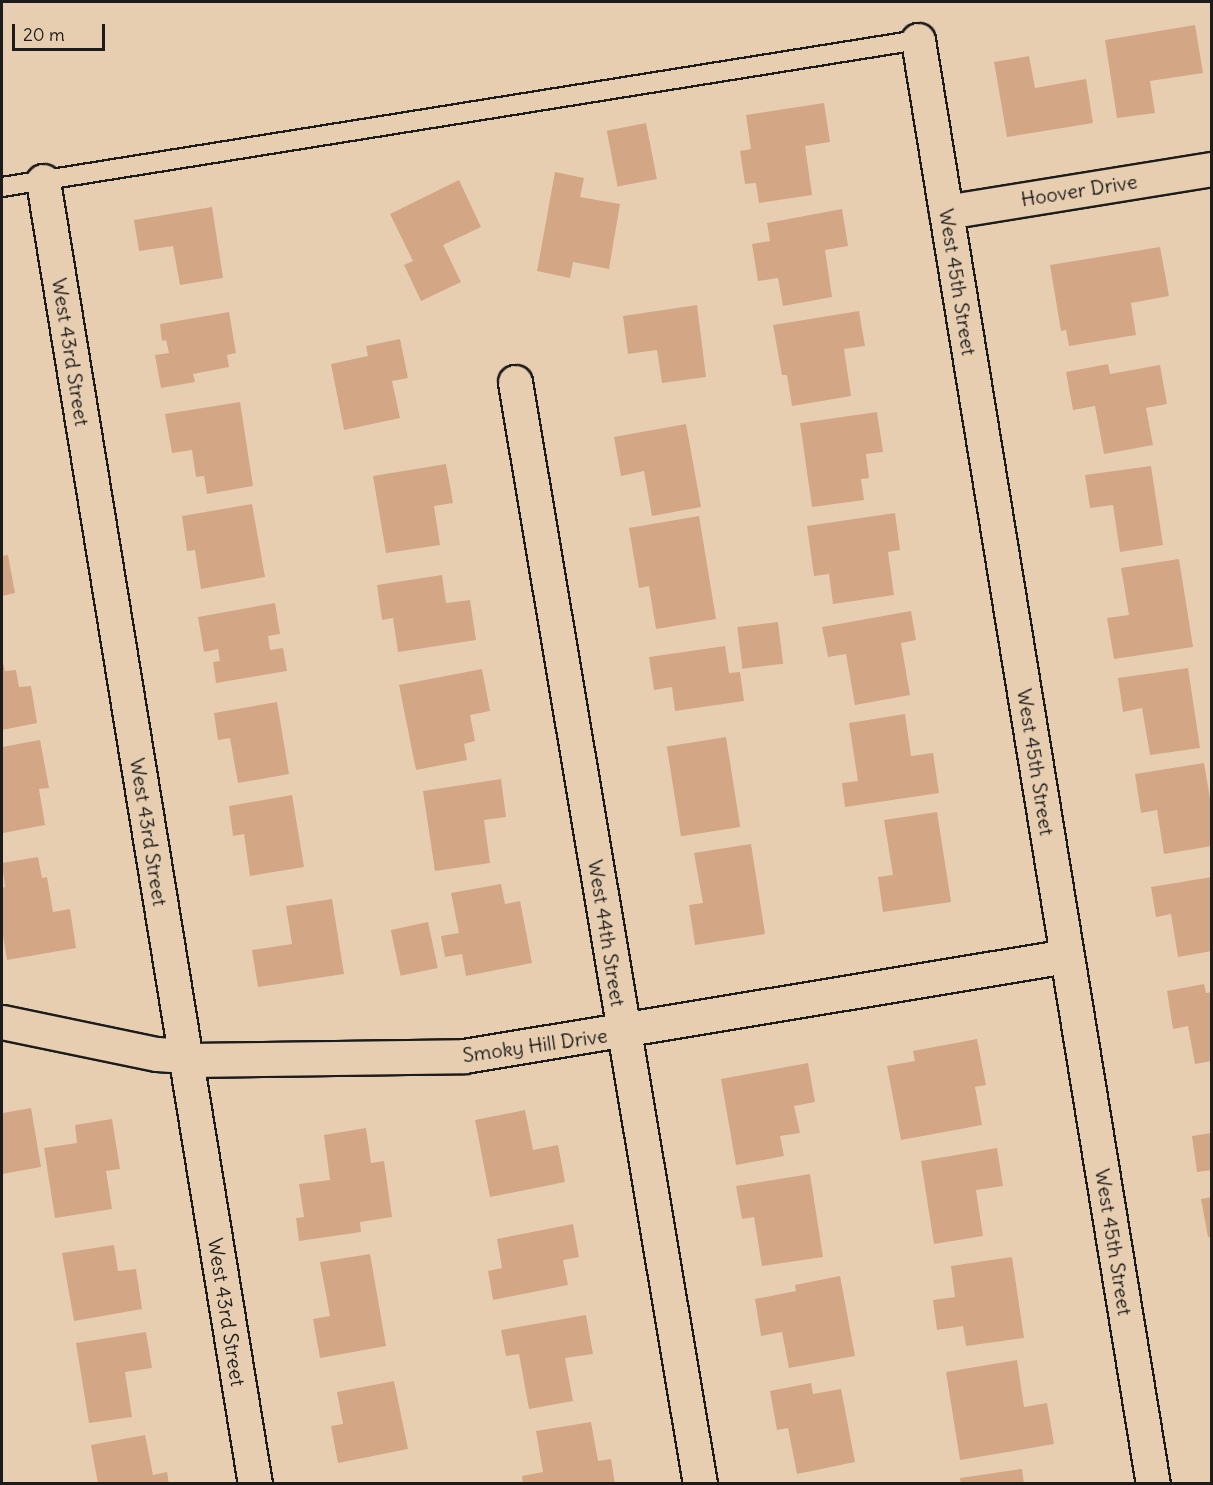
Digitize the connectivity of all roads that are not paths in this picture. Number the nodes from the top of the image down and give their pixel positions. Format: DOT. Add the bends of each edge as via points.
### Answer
graph roads {
  1 [pos="918,40"];
  2 [pos="1212,169"];
  3 [pos="43,181"];
  4 [pos="2,187"];
  5 [pos="946,212"];
  6 [pos="515,382"];
  7 [pos="1067,956"];
  8 [pos="2,1022"];
  9 [pos="624,1032"];
  10 [pos="185,1056"];
  11 [pos="255,1484"];
  12 [pos="700,1484"];
  13 [pos="1153,1484"];
  1 -- 3 [label="lane"];
  1 -- 5 [label="street, West 45th Street"];
  2 -- 5 [label="street, Hoover Drive"];
  3 -- 4 [label="lane"];
  3 -- 10 [label="street, West 43rd Street"];
  5 -- 7 [label="street, West 45th Street"];
  6 -- 9 [label="street, West 44th Street"];
  7 -- 9 [label="street, Smoky Hill Drive"];
  7 -- 13 [label="street, West 45th Street"];
  8 -- 10 [label="street, Smoky Hill Drive" via="157,1054"];
  9 -- 10 [label="street, Smoky Hill Drive" via="464,1056 188,1060"];
  9 -- 12 [label="street, West 44th Street"];
  10 -- 11 [label="street, West 43rd Street"];
}
